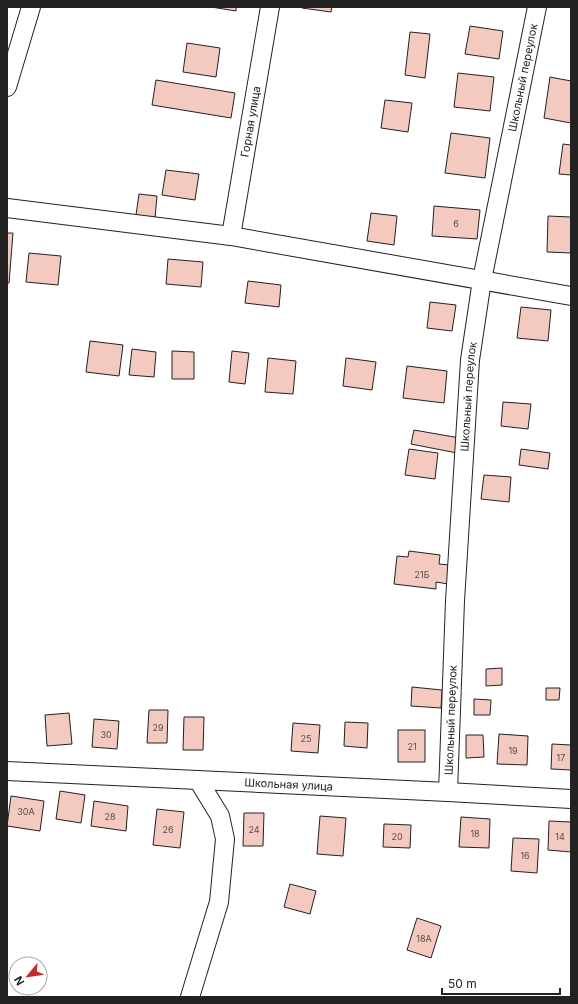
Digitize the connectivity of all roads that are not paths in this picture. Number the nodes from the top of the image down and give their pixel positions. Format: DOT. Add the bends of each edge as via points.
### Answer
graph roads {
  1 [pos="31,7"];
  2 [pos="270,7"];
  3 [pos="537,7"];
  4 [pos="7,87"];
  5 [pos="7,208"];
  6 [pos="231,236"];
  7 [pos="482,280"];
  8 [pos="571,296"];
  9 [pos="7,771"];
  10 [pos="198,780"];
  11 [pos="448,792"];
  12 [pos="571,799"];
  13 [pos="190,997"];
  1 -- 4 [label="street"];
  2 -- 6 [label="street, Горная улица"];
  3 -- 7 [label="street, Школьный переулок"];
  5 -- 6 [label="street"];
  6 -- 7 [label="street"];
  7 -- 8 [label="street"];
  7 -- 11 [label="street, Школьный переулок" via="470,360 454,601"];
  9 -- 10 [label="street, Школьная улица"];
  10 -- 11 [label="street, Школьная улица"];
  10 -- 13 [label="street" via="220,816 225,839 219,902"];
  11 -- 12 [label="street, Школьная улица"];
}
